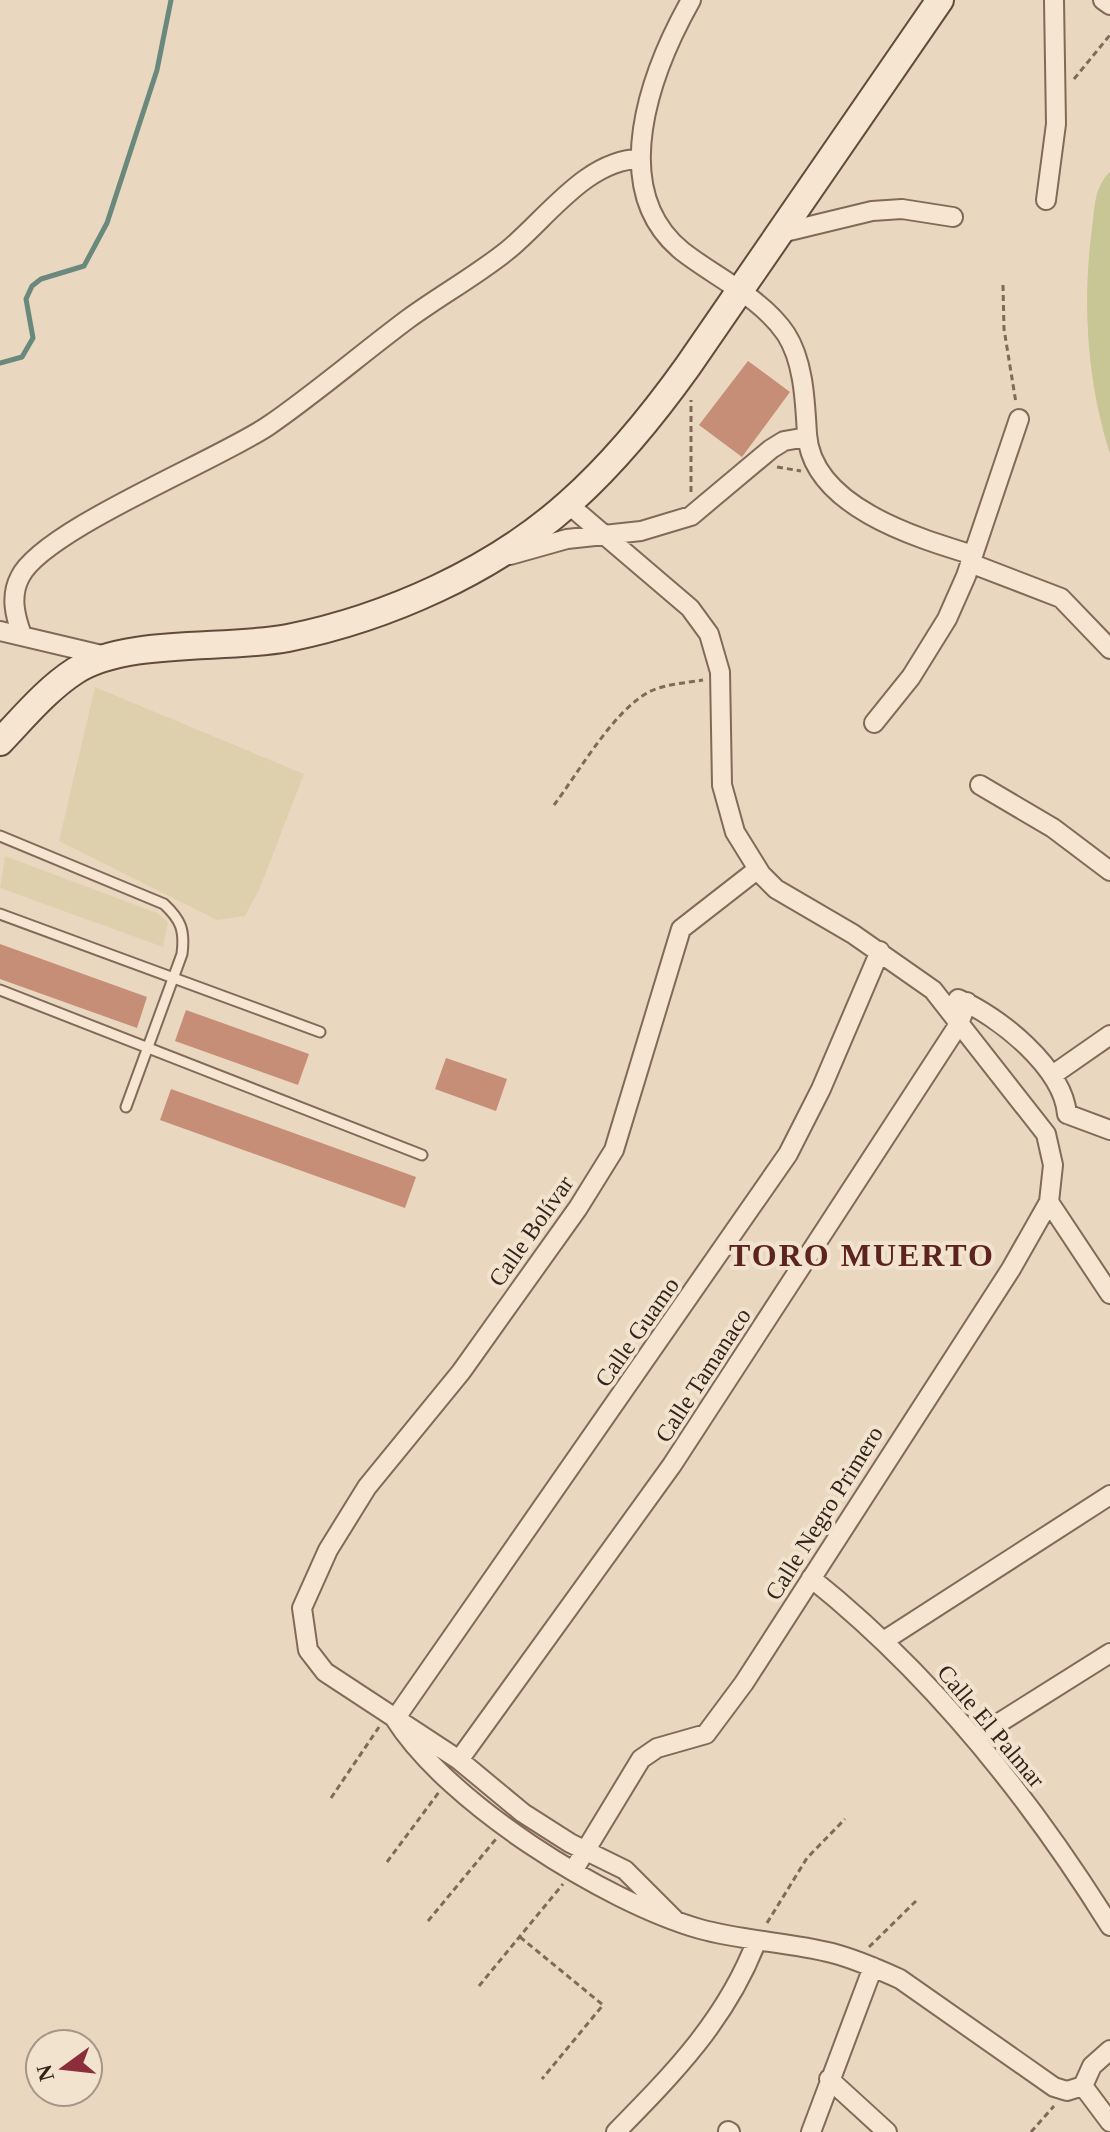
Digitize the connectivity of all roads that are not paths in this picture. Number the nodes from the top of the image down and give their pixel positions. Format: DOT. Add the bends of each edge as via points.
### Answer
graph roads {
  1 [pos="691,0"];
  2 [pos="940,0"];
  3 [pos="1054,0"];
  4 [pos="1103,0"];
  5 [pos="1110,5"];
  6 [pos="640,159"];
  7 [pos="1046,200"];
  8 [pos="953,217"];
  9 [pos="781,233"];
  10 [pos="740,292"];
  11 [pos="1019,419"];
  12 [pos="807,437"];
  13 [pos="568,504"];
  14 [pos="603,537"];
  15 [pos="972,559"];
  16 [pos="460,574"];
  17 [pos="0,631"];
  18 [pos="22,635"];
  19 [pos="1110,649"];
  20 [pos="106,656"];
  21 [pos="874,723"];
  22 [pos="0,742"];
  23 [pos="980,785"];
  24 [pos="0,836"];
  25 [pos="758,869"];
  26 [pos="1110,871"];
  27 [pos="0,914"];
  28 [pos="880,951"];
  29 [pos="173,979"];
  30 [pos="0,990"];
  31 [pos="933,990"];
  32 [pos="967,1002"];
  33 [pos="959,1024"];
  34 [pos="320,1032"];
  35 [pos="1110,1035"];
  36 [pos="148,1048"];
  37 [pos="1054,1074"];
  38 [pos="126,1107"];
  39 [pos="1067,1114"];
  40 [pos="1110,1130"];
  41 [pos="1046,1134"];
  42 [pos="422,1155"];
  43 [pos="1049,1202"];
  44 [pos="1110,1294"];
  45 [pos="1110,1495"];
  46 [pos="811,1578"];
  47 [pos="885,1640"];
  48 [pos="1109,1657"];
  49 [pos="391,1716"];
  50 [pos="975,1738"];
  51 [pos="459,1760"];
  52 [pos="484,1782"];
  53 [pos="473,1798"];
  54 [pos="585,1850"];
  55 [pos="573,1871"];
  56 [pos="675,1920"];
  57 [pos="1110,1926"];
  58 [pos="757,1940"];
  59 [pos="864,1964"];
  60 [pos="1110,2050"];
  61 [pos="829,2079"];
  62 [pos="1075,2089"];
  63 [pos="1110,2122"];
  64 [pos="616,2132"];
  65 [pos="811,2132"];
  66 [pos="887,2132"];
  1 -- 6 [label="street" via="654,86"];
  2 -- 9 [label="street"];
  3 -- 7 [label="street" via="1056,101"];
  4 -- 5 [label="street"];
  6 -- 10 [label="street" via="645,200 665,235"];
  6 -- 18 [label="street" via="616,162 596,173 507,251 252,436 46,550 20,575 14,592"];
  8 -- 9 [label="street" via="902,209 872,211"];
  9 -- 10 [label="street"];
  10 -- 12 [label="street" via="791,345"];
  10 -- 13 [label="street" via="656,411"];
  11 -- 15 [label="street"];
  12 -- 14 [label="street" via="784,441 691,516"];
  12 -- 15 [label="street" via="815,469 826,483 893,527"];
  13 -- 14 [label="street"];
  13 -- 16 [label="street" via="506,549"];
  14 -- 16 [label="street" via="541,545"];
  14 -- 25 [label="street" via="701,621 721,679 722,785 735,832"];
  15 -- 19 [label="street" via="1061,598"];
  15 -- 21 [label="street" via="931,648"];
  16 -- 20 [label="street" via="396,605 317,631 264,642"];
  17 -- 18 [label="street"];
  18 -- 20 [label="street"];
  20 -- 22 [label="street" via="74,671"];
  23 -- 26 [label="street" via="1053,828"];
  24 -- 29 [label="lane" via="164,904 179,918 184,934"];
  25 -- 28 [label="street" via="776,889"];
  25 -- 49 [label="street, Calle Bolívar" via="681,929 614,1150 461,1372 367,1487 328,1550 302,1608 304,1636 315,1663"];
  27 -- 29 [label="lane"];
  28 -- 31 [label="street"];
  28 -- 49 [label="street, Calle Guamo" via="788,1154"];
  29 -- 34 [label="lane"];
  29 -- 36 [label="lane"];
  30 -- 36 [label="lane"];
  31 -- 32 [label="street"];
  31 -- 33 [label="street"];
  32 -- 33 [label="street, Calle Tamanaco"];
  32 -- 37 [label="street" via="992,1017"];
  33 -- 41 [label="street"];
  33 -- 51 [label="street, Calle Tamanaco" via="672,1465"];
  35 -- 37 [label="street"];
  36 -- 38 [label="lane"];
  36 -- 42 [label="lane"];
  37 -- 39 [label="street"];
  39 -- 40 [label="street"];
  39 -- 41 [label="street"];
  41 -- 43 [label="street, Calle Negro Primero" via="1053,1165"];
  43 -- 44 [label="street"];
  43 -- 46 [label="street, Calle Negro Primero"];
  45 -- 47 [label="street"];
  46 -- 47 [label="street, Calle El Palmar"];
  46 -- 54 [label="street, Calle Negro Primero" via="713,1727 696,1739 657,1748 641,1759"];
  47 -- 50 [label="street, Calle El Palmar"];
  48 -- 50 [label="street"];
  49 -- 51 [label="street"];
  49 -- 53 [label="street" via="425,1759"];
  50 -- 57 [label="street, Calle El Palmar"];
  51 -- 52 [label="street"];
  52 -- 53 [label="street"];
  52 -- 54 [label="street"];
  53 -- 55 [label="street"];
  54 -- 55 [label="street, Calle Negro Primero"];
  54 -- 56 [label="street" via="625,1870"];
  55 -- 56 [label="street" via="624,1902"];
  56 -- 58 [label="street"];
  58 -- 59 [label="street"];
  58 -- 64 [label="street" via="742,1979 706,2034"];
  59 -- 61 [label="street"];
  59 -- 62 [label="street" via="900,1979 1054,2087"];
  60 -- 62 [label="street"];
  61 -- 65 [label="street"];
  61 -- 66 [label="street"];
  62 -- 63 [label="street"];
}
